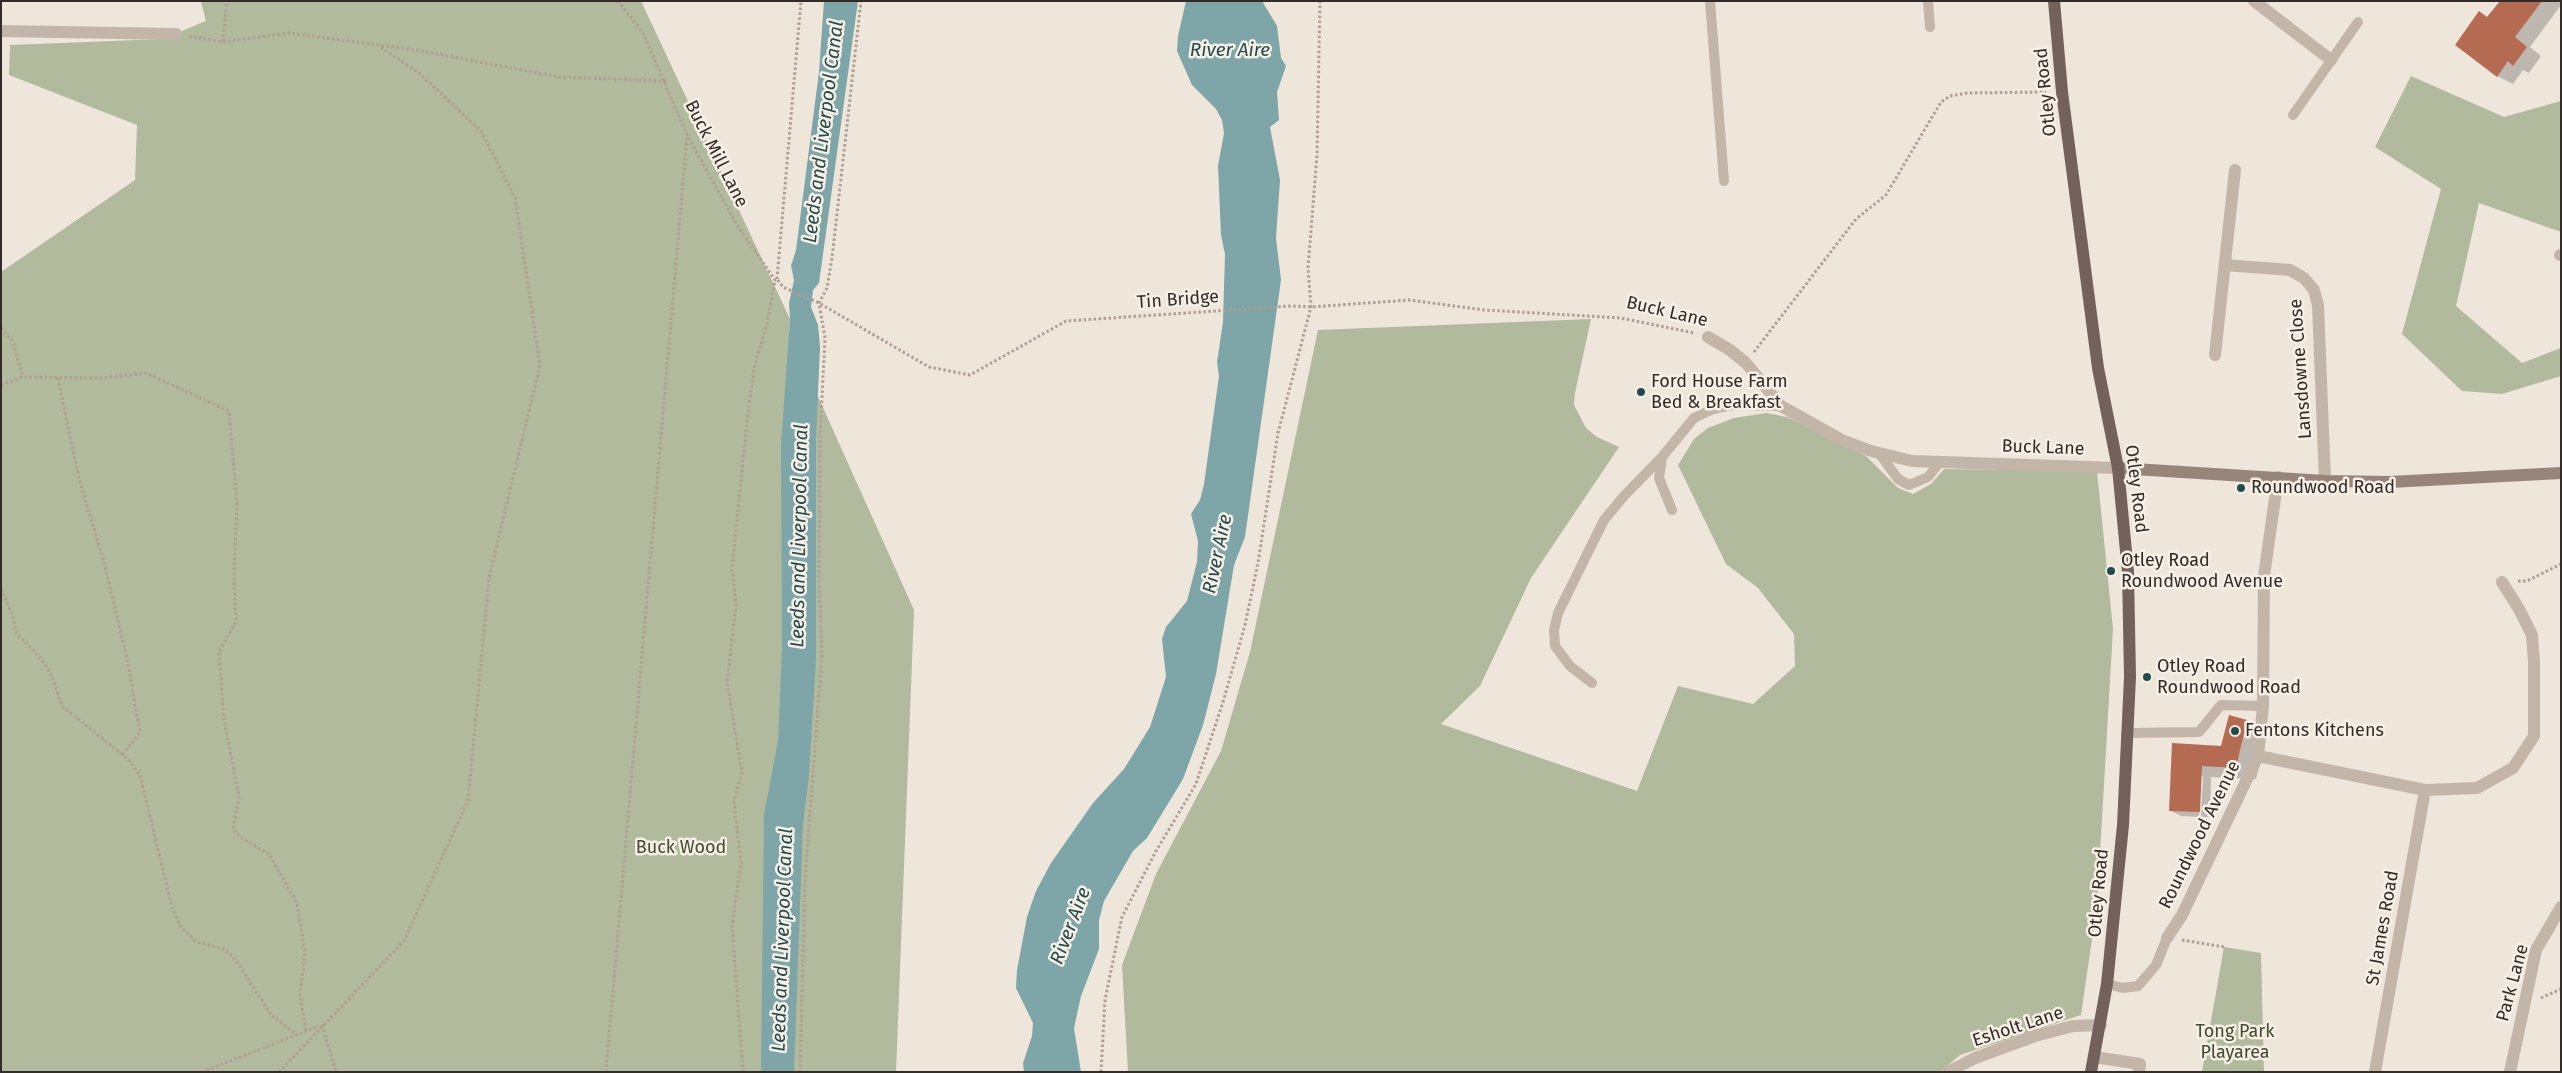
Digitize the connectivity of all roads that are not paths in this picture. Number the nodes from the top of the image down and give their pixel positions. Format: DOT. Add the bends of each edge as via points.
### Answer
graph roads {
  1 [pos="1710,1"];
  2 [pos="1928,1"];
  3 [pos="2054,1"];
  4 [pos="2254,1"];
  5 [pos="2358,22"];
  6 [pos="1930,26"];
  7 [pos="1,31"];
  8 [pos="176,34"];
  9 [pos="2332,60"];
  10 [pos="2294,116"];
  11 [pos="2235,170"];
  12 [pos="1724,181"];
  13 [pos="2226,264"];
  14 [pos="1708,337"];
  15 [pos="2216,355"];
  16 [pos="1781,406"];
  17 [pos="1879,453"];
  18 [pos="1662,457"];
  19 [pos="1940,462"];
  20 [pos="2118,468"];
  21 [pos="2561,473"];
  22 [pos="2278,477"];
  23 [pos="2325,481"];
  24 [pos="1672,510"];
  25 [pos="2502,582"];
  26 [pos="1592,683"];
  27 [pos="2262,706"];
  28 [pos="2128,733"];
  29 [pos="2258,756"];
  30 [pos="2425,790"];
  31 [pos="2561,907"];
  32 [pos="2168,938"];
  33 [pos="2107,984"];
  34 [pos="2101,1025"];
  35 [pos="2094,1057"];
  36 [pos="1948,1072"];
  37 [pos="2091,1072"];
  38 [pos="2138,1072"];
  39 [pos="2375,1072"];
  40 [pos="2510,1072"];
  1 -- 12 [label="lane"];
  2 -- 6 [label="lane"];
  3 -- 20 [label="main road, Otley Road" via="2062,92 2098,368"];
  4 -- 9 [label="street"];
  5 -- 9 [label="lane"];
  7 -- 8 [label="street"];
  9 -- 10 [label="lane"];
  11 -- 13 [label="street"];
  13 -- 15 [label="street"];
  13 -- 23 [label="street, Lansdowne Close" via="2290,270 2304,278 2314,290 2318,305"];
  14 -- 16 [label="street, Buck Lane" via="1746,363"];
  16 -- 17 [label="street, Buck Lane" via="1842,440"];
  16 -- 18 [label="lane" via="1731,405 1713,409 1694,418"];
  17 -- 19 [label="street, Buck Lane" via="1912,461"];
  17 -- 19 [label="lane" via="1898,479 1909,485 1928,477"];
  18 -- 24 [label="lane" via="1659,478"];
  18 -- 26 [label="lane" via="1604,520 1558,613 1554,630 1556,646 1570,666"];
  19 -- 20 [label="street, Buck Lane"];
  20 -- 22 [label="street"];
  20 -- 28 [label="main road, Otley Road" via="2128,572"];
  21 -- 23 [label="street" via="2390,482"];
  22 -- 23 [label="street"];
  22 -- 27 [label="street, Roundwood Avenue" via="2264,576"];
  25 -- 30 [label="street" via="2532,635 2534,736 2513,768 2477,788"];
  27 -- 28 [label="lane" via="2221,704 2199,732"];
  27 -- 29 [label="street, Roundwood Avenue"];
  28 -- 33 [label="main road, Otley Road" via="2116,913"];
  29 -- 30 [label="street"];
  29 -- 32 [label="street, Roundwood Avenue"];
  30 -- 39 [label="street, St James Road"];
  31 -- 40 [label="street, Park Lane" via="2536,950"];
  32 -- 33 [label="lane, Roundwood Avenue" via="2156,965 2138,986 2123,988"];
  33 -- 34 [label="main road, Otley Road"];
  34 -- 35 [label="main road, Otley Road"];
  34 -- 36 [label="street, Esholt Lane" via="2073,1026 2035,1036 1975,1058"];
  35 -- 37 [label="main road, Otley Road"];
  35 -- 38 [label="street" via="2140,1064"];
}
